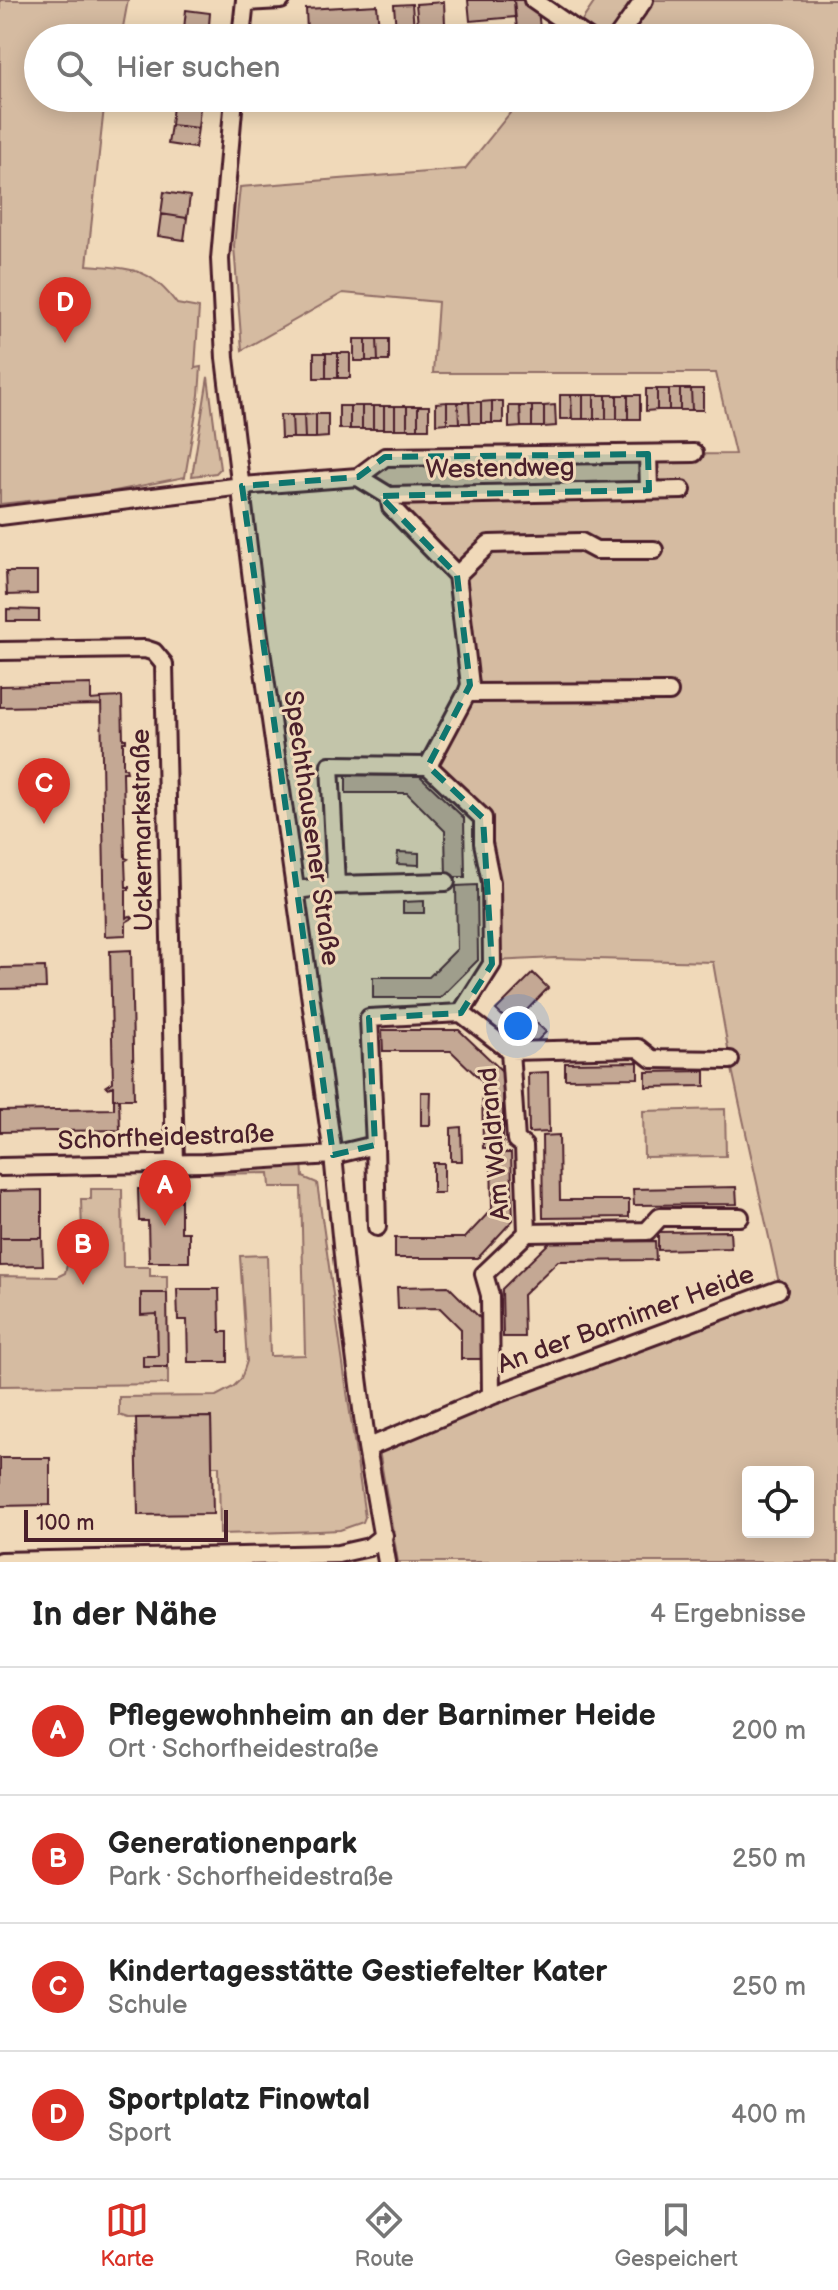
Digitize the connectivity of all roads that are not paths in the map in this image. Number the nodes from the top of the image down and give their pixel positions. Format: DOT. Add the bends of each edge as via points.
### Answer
graph roads {
  1 [pos="281,0"];
  2 [pos="533,0"];
  3 [pos="644,0"];
  4 [pos="245,1"];
  5 [pos="243,24"];
  6 [pos="568,24"];
  7 [pos="627,24"];
  8 [pos="233,112"];
  9 [pos="694,453"];
  10 [pos="648,454"];
  11 [pos="358,477"];
  12 [pos="242,486"];
  13 [pos="649,490"];
  14 [pos="682,490"];
  15 [pos="389,496"];
  16 [pos="0,516"];
  17 [pos="654,550"];
  18 [pos="457,575"];
  19 [pos="0,651"];
  20 [pos="669,692"];
  21 [pos="467,693"];
  22 [pos="428,766"];
  23 [pos="446,882"];
  24 [pos="336,885"];
  25 [pos="296,890"];
  26 [pos="461,1013"];
  27 [pos="510,1051"];
  28 [pos="730,1060"];
  29 [pos="375,1145"];
  30 [pos="333,1155"];
  31 [pos="175,1164"];
  32 [pos="0,1167"];
  33 [pos="740,1217"];
  34 [pos="377,1227"];
  35 [pos="527,1233"];
  36 [pos="778,1290"];
  37 [pos="491,1396"];
  38 [pos="367,1448"];
  39 [pos="384,1535"];
  40 [pos="263,1559"];
  41 [pos="0,1561"];
  42 [pos="387,1562"];
  1 -- 4 [label="street"];
  2 -- 6 [label="street"];
  3 -- 7 [label="street"];
  4 -- 5 [label="street"];
  8 -- 12 [label="street, Spechthausener Straße" via="220,259 225,358"];
  9 -- 10 [label="street, Westendweg"];
  10 -- 11 [label="street, Westendweg" via="385,457"];
  10 -- 13 [label="street"];
  11 -- 12 [label="street, Westendweg"];
  11 -- 15 [label="street, Westendweg"];
  12 -- 16 [label="street, Westendweg"];
  12 -- 25 [label="street, Spechthausener Straße"];
  13 -- 14 [label="street, Westendweg"];
  13 -- 15 [label="street, Westendweg"];
  15 -- 18 [label="street" via="391,507"];
  17 -- 18 [label="street" via="596,550 581,542 489,544"];
  18 -- 21 [label="street"];
  19 -- 31 [label="street, Uckermarkstraße" via="145,649 164,664"];
  20 -- 21 [label="street"];
  21 -- 22 [label="street"];
  22 -- 24 [label="street" via="330,765"];
  22 -- 26 [label="street" via="483,818 491,882 492,964"];
  23 -- 24 [label="street"];
  24 -- 25 [label="street"];
  25 -- 30 [label="street, Spechthausener Straße"];
  26 -- 27 [label="street"];
  26 -- 29 [label="street" via="369,1018"];
  27 -- 28 [label="street" via="638,1048 652,1059"];
  27 -- 35 [label="street, Am Waldrand" via="516,1140 524,1146"];
  29 -- 30 [label="street, Schorfheidestraße"];
  29 -- 34 [label="street"];
  30 -- 31 [label="street, Schorfheidestraße"];
  30 -- 38 [label="street, Spechthausener Straße"];
  31 -- 32 [label="street, Schorfheidestraße"];
  33 -- 35 [label="street" via="660,1217 647,1231"];
  35 -- 37 [label="street, An der Barnimer Heide" via="484,1274 490,1295"];
  36 -- 37 [label="street, An der Barnimer Heide"];
  37 -- 38 [label="street, An der Barnimer Heide"];
  38 -- 39 [label="street, Spechthausener Straße"];
  39 -- 40 [label="street" via="369,1547 338,1554"];
  39 -- 42 [label="street, Spechthausener Straße"];
  40 -- 41 [label="street"];
}
